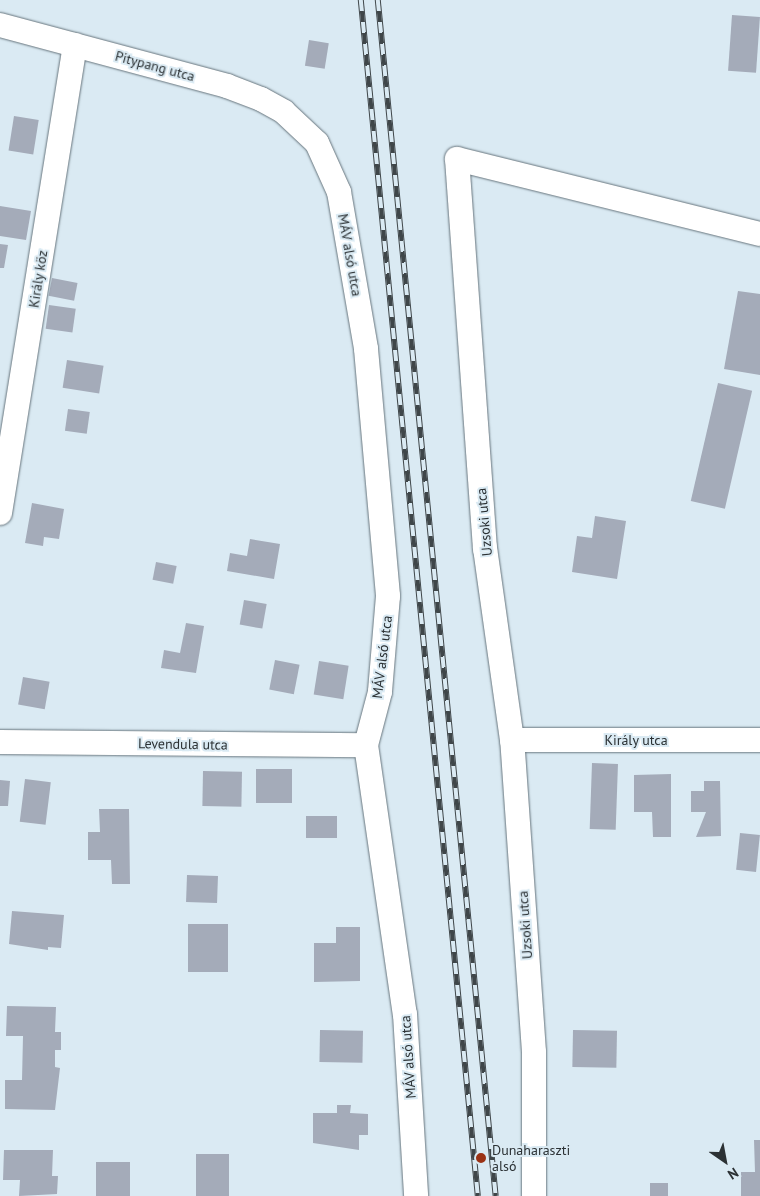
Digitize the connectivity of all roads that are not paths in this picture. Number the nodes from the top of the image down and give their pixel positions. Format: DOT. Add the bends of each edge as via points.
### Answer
graph roads {
  1 [pos="0,24"];
  2 [pos="75,45"];
  3 [pos="302,127"];
  4 [pos="760,234"];
  5 [pos="0,513"];
  6 [pos="512,740"];
  7 [pos="760,740"];
  8 [pos="0,742"];
  9 [pos="366,745"];
  10 [pos="416,1196"];
  11 [pos="534,1196"];
  1 -- 2 [label="street, Pitypang utca"];
  2 -- 3 [label="street, Pitypang utca" via="227,86 261,99"];
  2 -- 5 [label="street, Király köz"];
  3 -- 9 [label="street, MÁV alsó utca" via="317,143 339,192 366,350 388,596 380,692"];
  4 -- 6 [label="street, Uzsoki utca" via="457,159 485,549"];
  6 -- 7 [label="street, Király utca"];
  6 -- 11 [label="street, Uzsoki utca" via="534,1052"];
  8 -- 9 [label="street, Levendula utca"];
  9 -- 10 [label="street, MÁV alsó utca" via="406,1014"];
}
